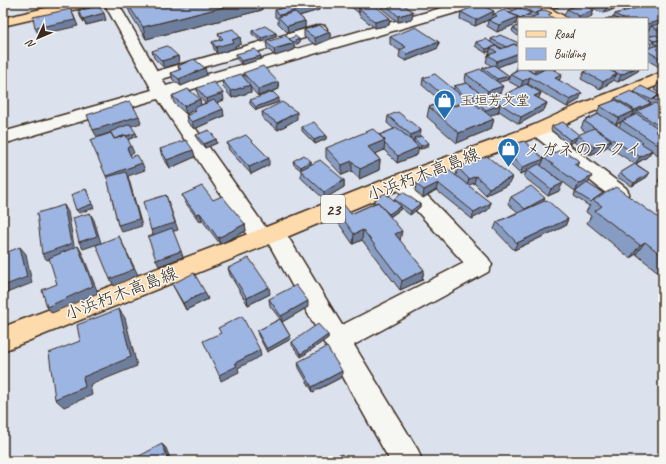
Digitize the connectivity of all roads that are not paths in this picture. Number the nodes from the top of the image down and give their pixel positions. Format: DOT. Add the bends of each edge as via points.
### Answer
graph roads {
  1 [pos="85,3"];
  2 [pos="111,3"];
  3 [pos="474,3"];
  4 [pos="554,3"];
  5 [pos="533,5"];
  6 [pos="556,18"];
  7 [pos="3,22"];
  8 [pos="320,29"];
  9 [pos="648,68"];
  10 [pos="663,76"];
  11 [pos="158,85"];
  12 [pos="538,130"];
  13 [pos="3,138"];
  14 [pos="401,181"];
  15 [pos="619,193"];
  16 [pos="268,236"];
  17 [pos="3,339"];
  18 [pos="337,341"];
  19 [pos="407,461"];
  1 -- 7 [label="main road"];
  2 -- 11 [label="street"];
  3 -- 11 [label="street"];
  4 -- 5 [label="street"];
  5 -- 6 [label="main road"];
  8 -- 11 [label="street"];
  9 -- 10 [label="main road"];
  10 -- 12 [label="main road, 小浜朽木高島線 / 23"];
  11 -- 13 [label="street"];
  11 -- 16 [label="street" via="186,130"];
  12 -- 14 [label="main road, 小浜朽木高島線 / 23"];
  12 -- 15 [label="street"];
  14 -- 16 [label="main road, 小浜朽木高島線 / 23"];
  14 -- 18 [label="street" via="480,265"];
  16 -- 17 [label="main road, 小浜朽木高島線 / 23"];
  16 -- 18 [label="street"];
  18 -- 19 [label="street"];
}
